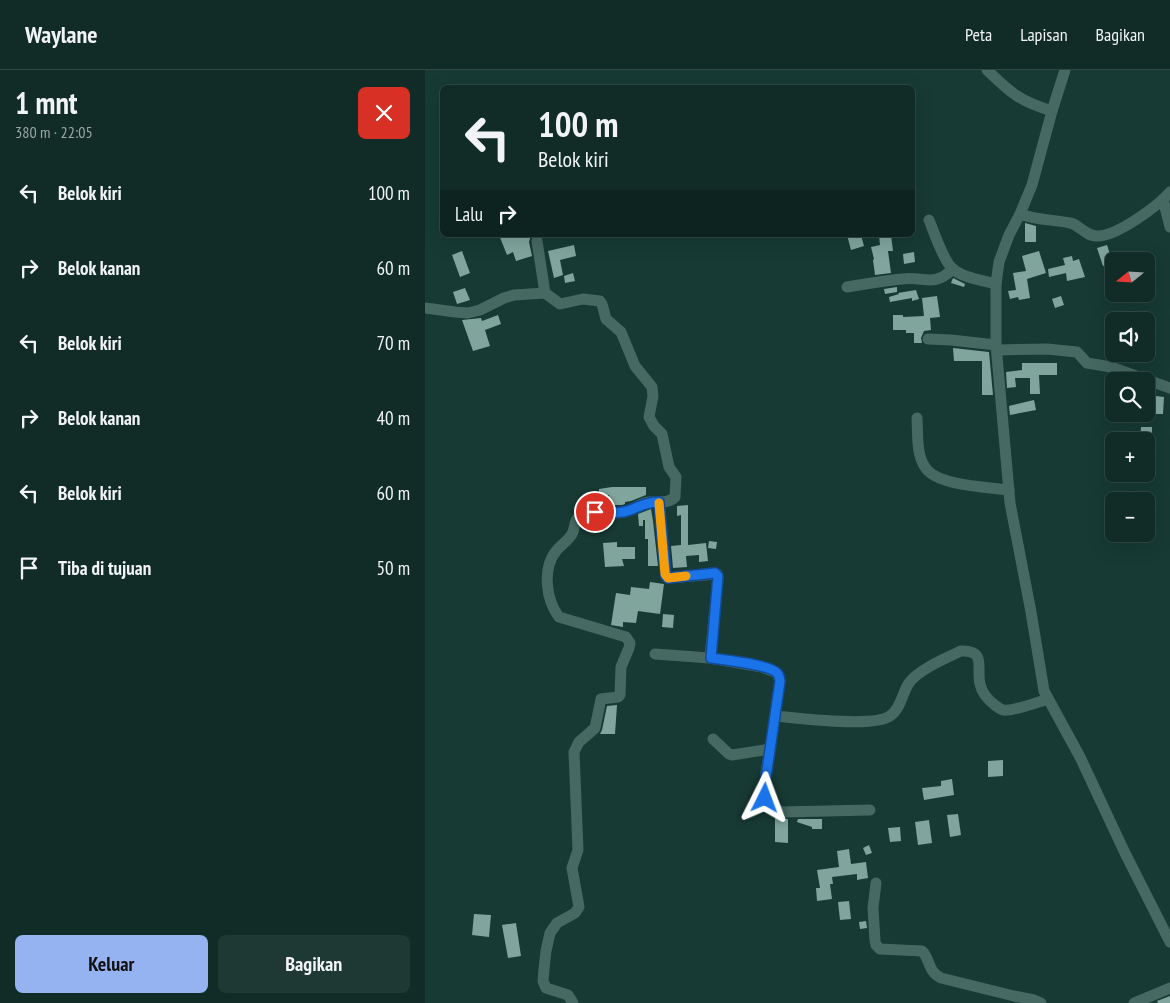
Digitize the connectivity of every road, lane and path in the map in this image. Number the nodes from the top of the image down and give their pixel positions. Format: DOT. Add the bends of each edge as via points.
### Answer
graph roads {
  1 [pos="987,70"];
  2 [pos="1065,70"];
  3 [pos="1052,111"];
  4 [pos="1167,196"];
  5 [pos="1020,214"];
  6 [pos="929,220"];
  7 [pos="1170,227"];
  8 [pos="537,242"];
  9 [pos="953,269"];
  10 [pos="996,284"];
  11 [pos="847,287"];
  12 [pos="545,293"];
  13 [pos="425,308"];
  14 [pos="928,340"];
  15 [pos="996,348"];
  16 [pos="1170,388"];
  17 [pos="917,418"];
  18 [pos="1009,490"];
  19 [pos="659,502"];
  20 [pos="655,654"];
  21 [pos="711,658"];
  22 [pos="1048,699"];
  23 [pos="775,716"];
  24 [pos="713,739"];
  25 [pos="770,749"];
  26 [pos="870,810"];
  27 [pos="876,883"];
  28 [pos="1170,942"];
  29 [pos="1170,988"];
  30 [pos="573,1003"];
  31 [pos="1041,1003"];
  32 [pos="1134,1003"];
  1 -- 3 [label="street" via="1013,95"];
  2 -- 3 [label="street"];
  3 -- 5 [label="street" via="1032,185"];
  4 -- 5 [label="street" via="1133,222 1098,236 1084,232 1074,224"];
  4 -- 7 [label="street"];
  5 -- 10 [label="street" via="1002,252"];
  6 -- 9 [label="street"];
  8 -- 12 [label="street"];
  9 -- 10 [label="street"];
  9 -- 11 [label="street" via="940,279 904,278"];
  10 -- 15 [label="street"];
  12 -- 13 [label="street" via="514,295 467,313"];
  12 -- 19 [label="street" via="560,304 592,299 601,302 606,319 621,332 635,366 650,384 653,396 649,417 662,434 669,467 677,479 675,497"];
  14 -- 15 [label="street" via="951,340"];
  15 -- 16 [label="street" via="1077,352 1087,364 1111,367"];
  15 -- 18 [label="street"];
  17 -- 18 [label="street" via="919,452 930,474 943,480"];
  18 -- 22 [label="street" via="1044,692"];
  19 -- 21 [label="street" via="666,576 715,573 718,576"];
  19 -- 30 [label="street" via="645,503 626,511 579,516 571,536 555,552 548,566 547,585 559,617 625,637 630,643 621,667 619,696 601,699 595,728 579,742 575,752 578,850 572,868 579,907 557,923 550,933 543,980 549,989 568,995"];
  20 -- 21 [label="street"];
  21 -- 23 [label="street" via="777,673 780,681"];
  22 -- 23 [label="street" via="1003,710 984,695 979,683 977,656 969,650 961,650 913,678 897,709 891,716 880,720"];
  22 -- 28 [label="street" via="1081,757"];
  23 -- 25 [label="street"];
  24 -- 25 [label="street" via="732,755"];
  25 -- 26 [label="street" via="764,791 765,798 775,809 782,812"];
  27 -- 31 [label="street" via="873,908 875,941 880,949 922,951 933,973 941,978"];
  29 -- 32 [label="street"];
}
